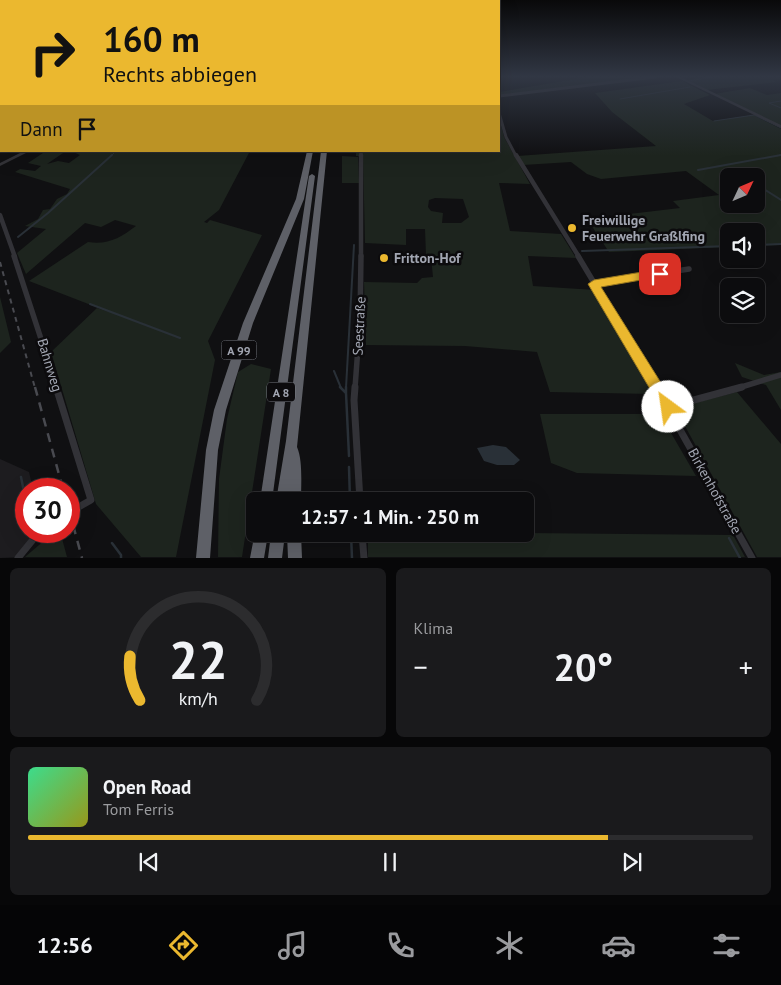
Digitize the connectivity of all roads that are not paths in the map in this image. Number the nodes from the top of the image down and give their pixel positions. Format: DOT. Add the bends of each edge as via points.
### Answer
graph roads {
  1 [pos="730,103"];
  2 [pos="500,117"];
  3 [pos="781,127"];
  4 [pos="26,152"];
  5 [pos="310,152"];
  6 [pos="315,152"];
  7 [pos="324,152"];
  8 [pos="361,152"];
  9 [pos="0,165"];
  10 [pos="0,215"];
  11 [pos="689,269"];
  12 [pos="594,284"];
  13 [pos="781,375"];
  14 [pos="668,407"];
  15 [pos="292,441"];
  16 [pos="267,492"];
  17 [pos="284,492"];
  18 [pos="295,492"];
  19 [pos="359,492"];
  20 [pos="80,506"];
  21 [pos="260,542"];
  22 [pos="277,542"];
  23 [pos="294,542"];
  24 [pos="363,542"];
  25 [pos="30,543"];
  26 [pos="18,558"];
  27 [pos="203,558"];
  28 [pos="257,558"];
  29 [pos="275,558"];
  30 [pos="295,558"];
  31 [pos="364,558"];
  32 [pos="752,558"];
  1 -- 3 [label="street"];
  2 -- 12 [label="street, Birkenhofstraße" via="506,138"];
  4 -- 9 [label="street"];
  5 -- 27 [label="highway, A 99" via="300,199 248,323 220,410 212,450"];
  6 -- 16 [label="highway, A 8"];
  7 -- 15 [label="highway, A 8"];
  8 -- 19 [label="street, Seestraße" via="360,320 354,400"];
  10 -- 20 [label="street, Bahnweg" via="30,300 91,500"];
  11 -- 12 [label="street"];
  12 -- 14 [label="street, Birkenhofstraße"];
  13 -- 14 [label="street"];
  14 -- 32 [label="street, Birkenhofstraße"];
  15 -- 17 [label="highway, A 8"];
  15 -- 18 [label="highway"];
  21 -- 28 [label="highway"];
  22 -- 29 [label="highway"];
  23 -- 30 [label="highway"];
  24 -- 31 [label="street"];
  25 -- 26 [label="street"];
}
